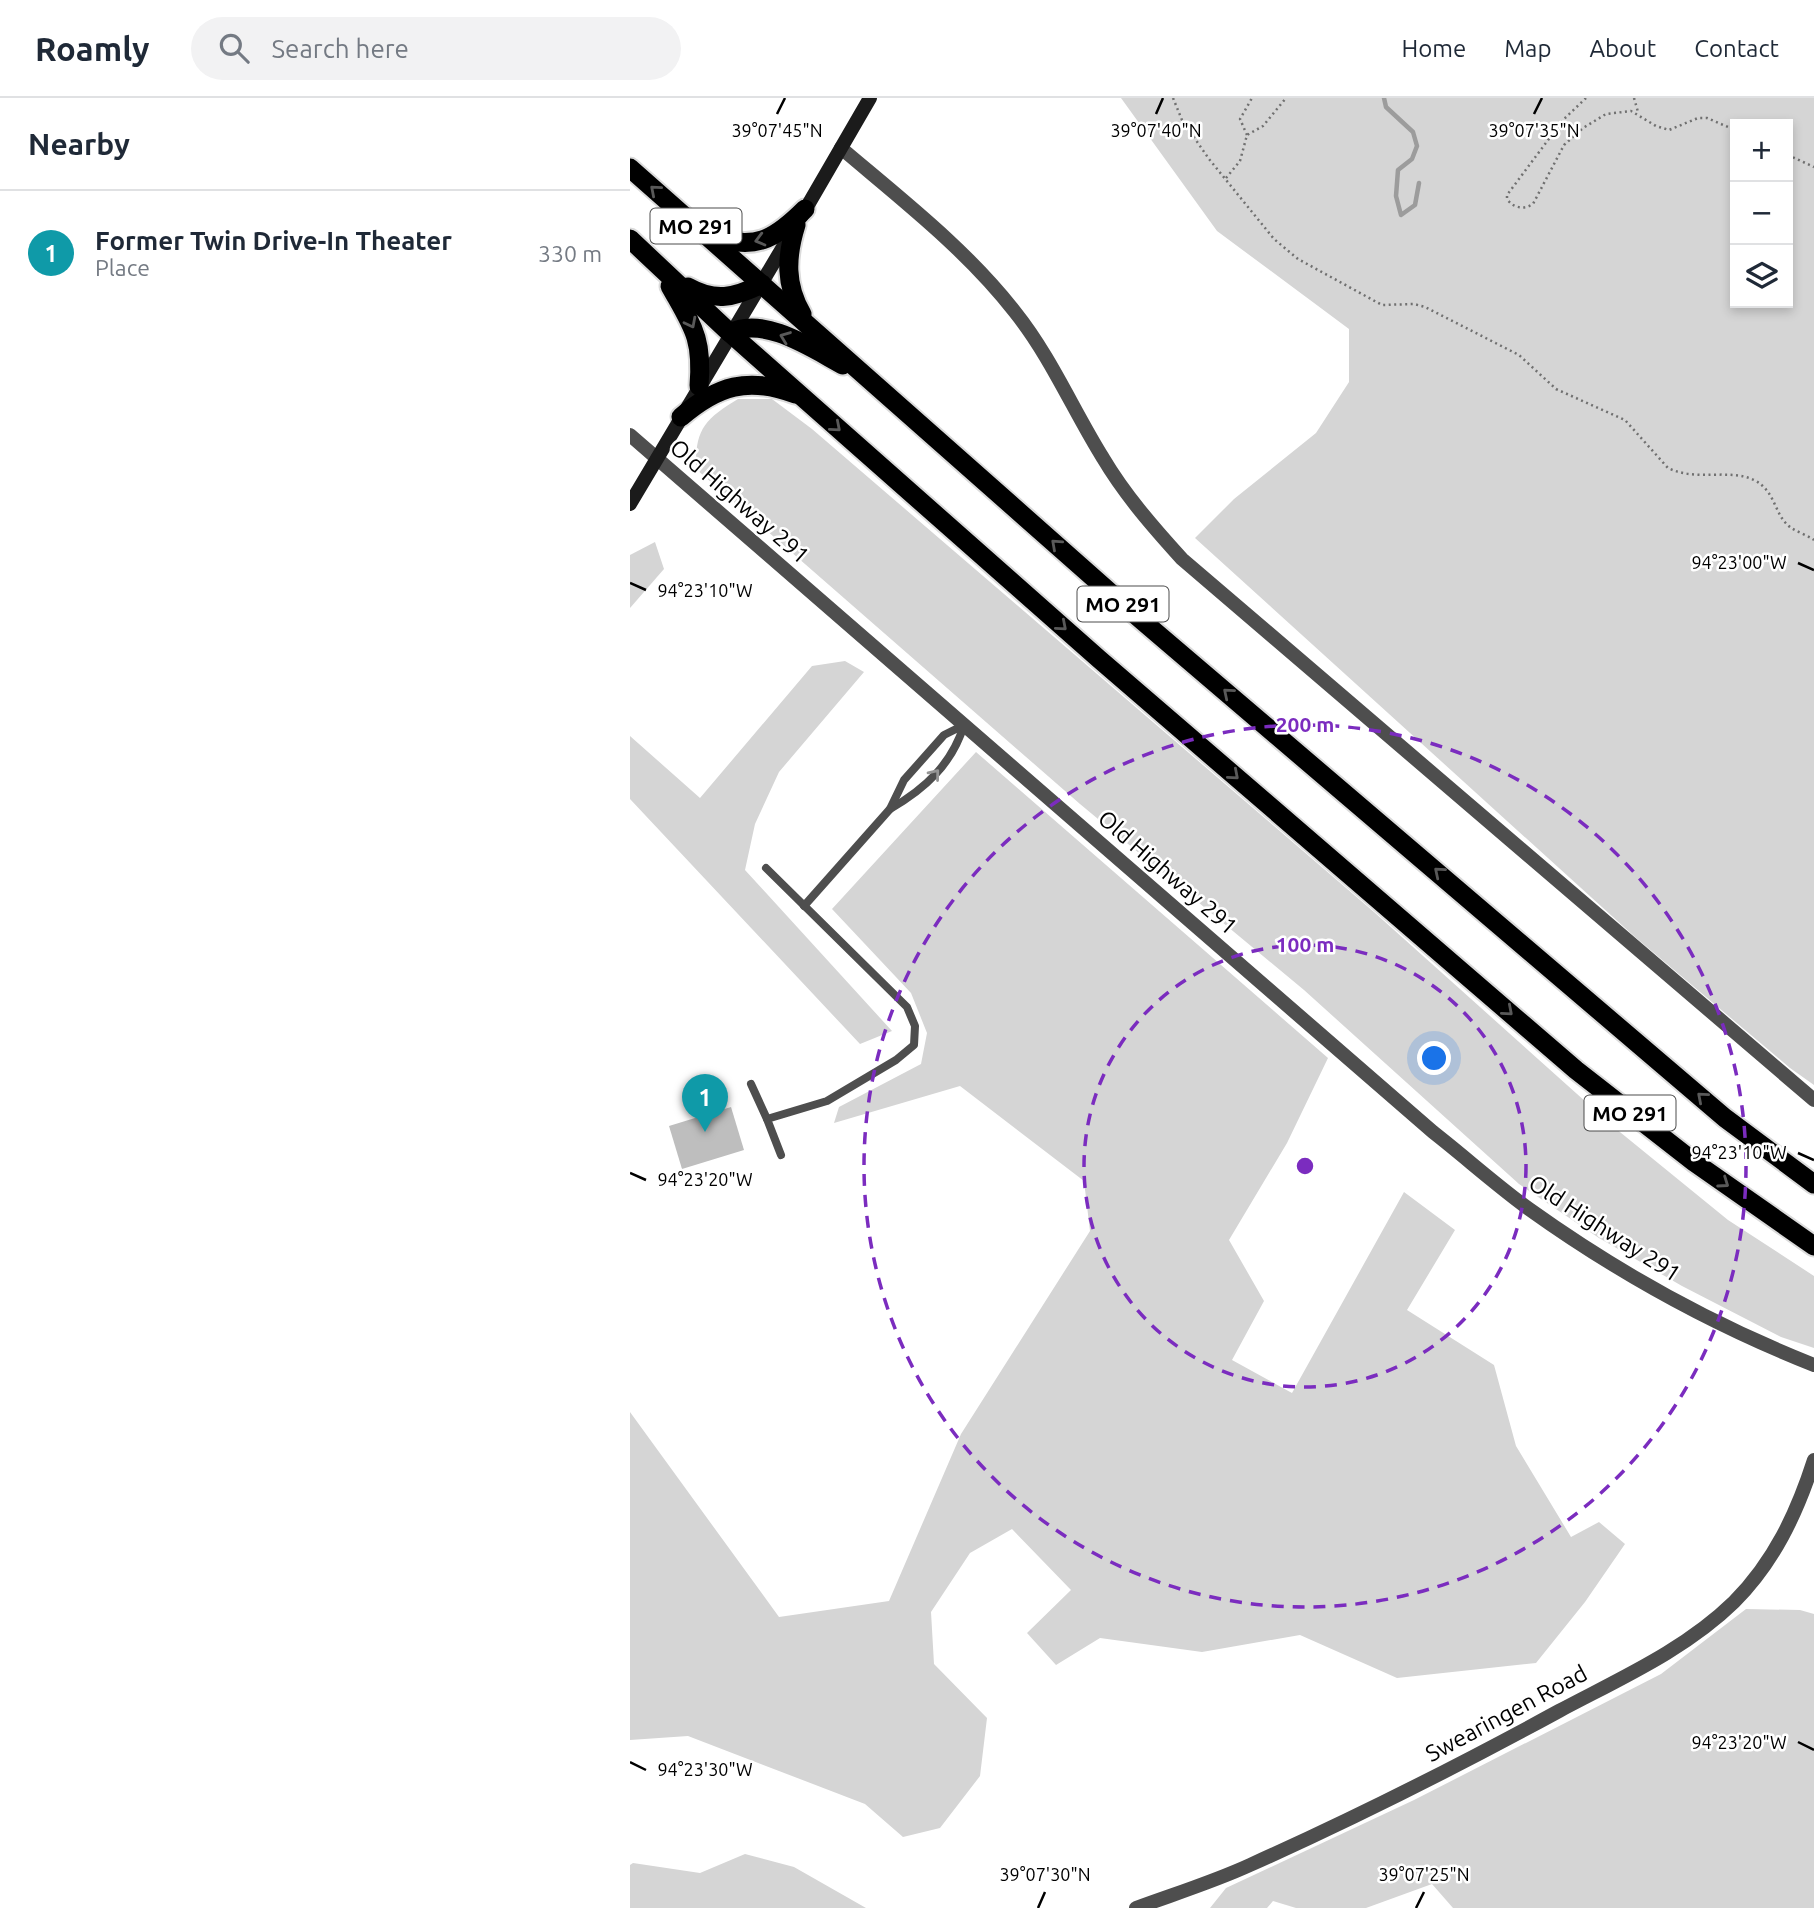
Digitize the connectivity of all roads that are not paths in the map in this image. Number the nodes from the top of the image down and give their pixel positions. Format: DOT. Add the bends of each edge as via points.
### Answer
graph roads {
  1 [pos="870,98"];
  2 [pos="841,148"];
  3 [pos="630,168"];
  4 [pos="801,217"];
  5 [pos="705,234"];
  6 [pos="630,239"];
  7 [pos="665,272"];
  8 [pos="762,284"];
  9 [pos="807,324"];
  10 [pos="730,333"];
  11 [pos="868,378"];
  12 [pos="699,386"];
  13 [pos="801,396"];
  14 [pos="681,417"];
  15 [pos="630,435"];
  16 [pos="657,458"];
  17 [pos="630,504"];
  18 [pos="964,725"];
  19 [pos="890,809"];
  20 [pos="766,868"];
  21 [pos="804,906"];
  22 [pos="751,1084"];
  23 [pos="1814,1100"];
  24 [pos="767,1119"];
  25 [pos="780,1155"];
  26 [pos="1814,1184"];
  27 [pos="1814,1246"];
  28 [pos="1814,1365"];
  29 [pos="1814,1460"];
  30 [pos="1136,1908"];
  1 -- 2 [label="main road"];
  2 -- 4 [label="main road"];
  2 -- 23 [label="street" via="941,233 1016,312 1048,358 1103,460 1182,559"];
  5 -- 3 [label="highway, MO 291, one-way"];
  4 -- 5 [label="highway, one-way" via="759,243"];
  4 -- 8 [label="main road"];
  4 -- 9 [label="highway" via="788,275 792,296"];
  5 -- 8 [label="highway, MO 291"];
  6 -- 7 [label="highway, MO 291"];
  7 -- 8 [label="highway" via="704,296 726,298"];
  7 -- 10 [label="highway, MO 291"];
  7 -- 12 [label="highway, one-way" via="695,329 701,353"];
  8 -- 9 [label="highway, MO 291"];
  8 -- 10 [label="main road"];
  9 -- 11 [label="highway, MO 291"];
  11 -- 10 [label="highway, one-way" via="783,335 751,328"];
  10 -- 12 [label="main road"];
  10 -- 13 [label="highway, MO 291"];
  26 -- 11 [label="highway, MO 291, one-way" via="1725,1118 1139,618"];
  12 -- 14 [label="main road"];
  13 -- 14 [label="highway" via="757,385 732,387 706,396"];
  13 -- 27 [label="highway, MO 291, one-way" via="1576,1070 1694,1163"];
  14 -- 16 [label="main road"];
  15 -- 16 [label="street, Old Highway 291"];
  16 -- 17 [label="main road"];
  16 -- 18 [label="street, Old Highway 291"];
  18 -- 19 [label="lane" via="944,735 904,780"];
  19 -- 18 [label="lane, one-way" via="922,791 956,749"];
  18 -- 28 [label="street, Old Highway 291" via="1433,1132 1528,1208 1638,1280 1707,1318"];
  19 -- 21 [label="lane"];
  20 -- 21 [label="lane"];
  21 -- 24 [label="lane" via="907,1007 915,1026 914,1045 827,1101"];
  22 -- 24 [label="lane"];
  24 -- 25 [label="lane"];
  29 -- 30 [label="street, Swearingen Road" via="1787,1529 1753,1581 1732,1604 1664,1655 1481,1754 1249,1866"];
}
